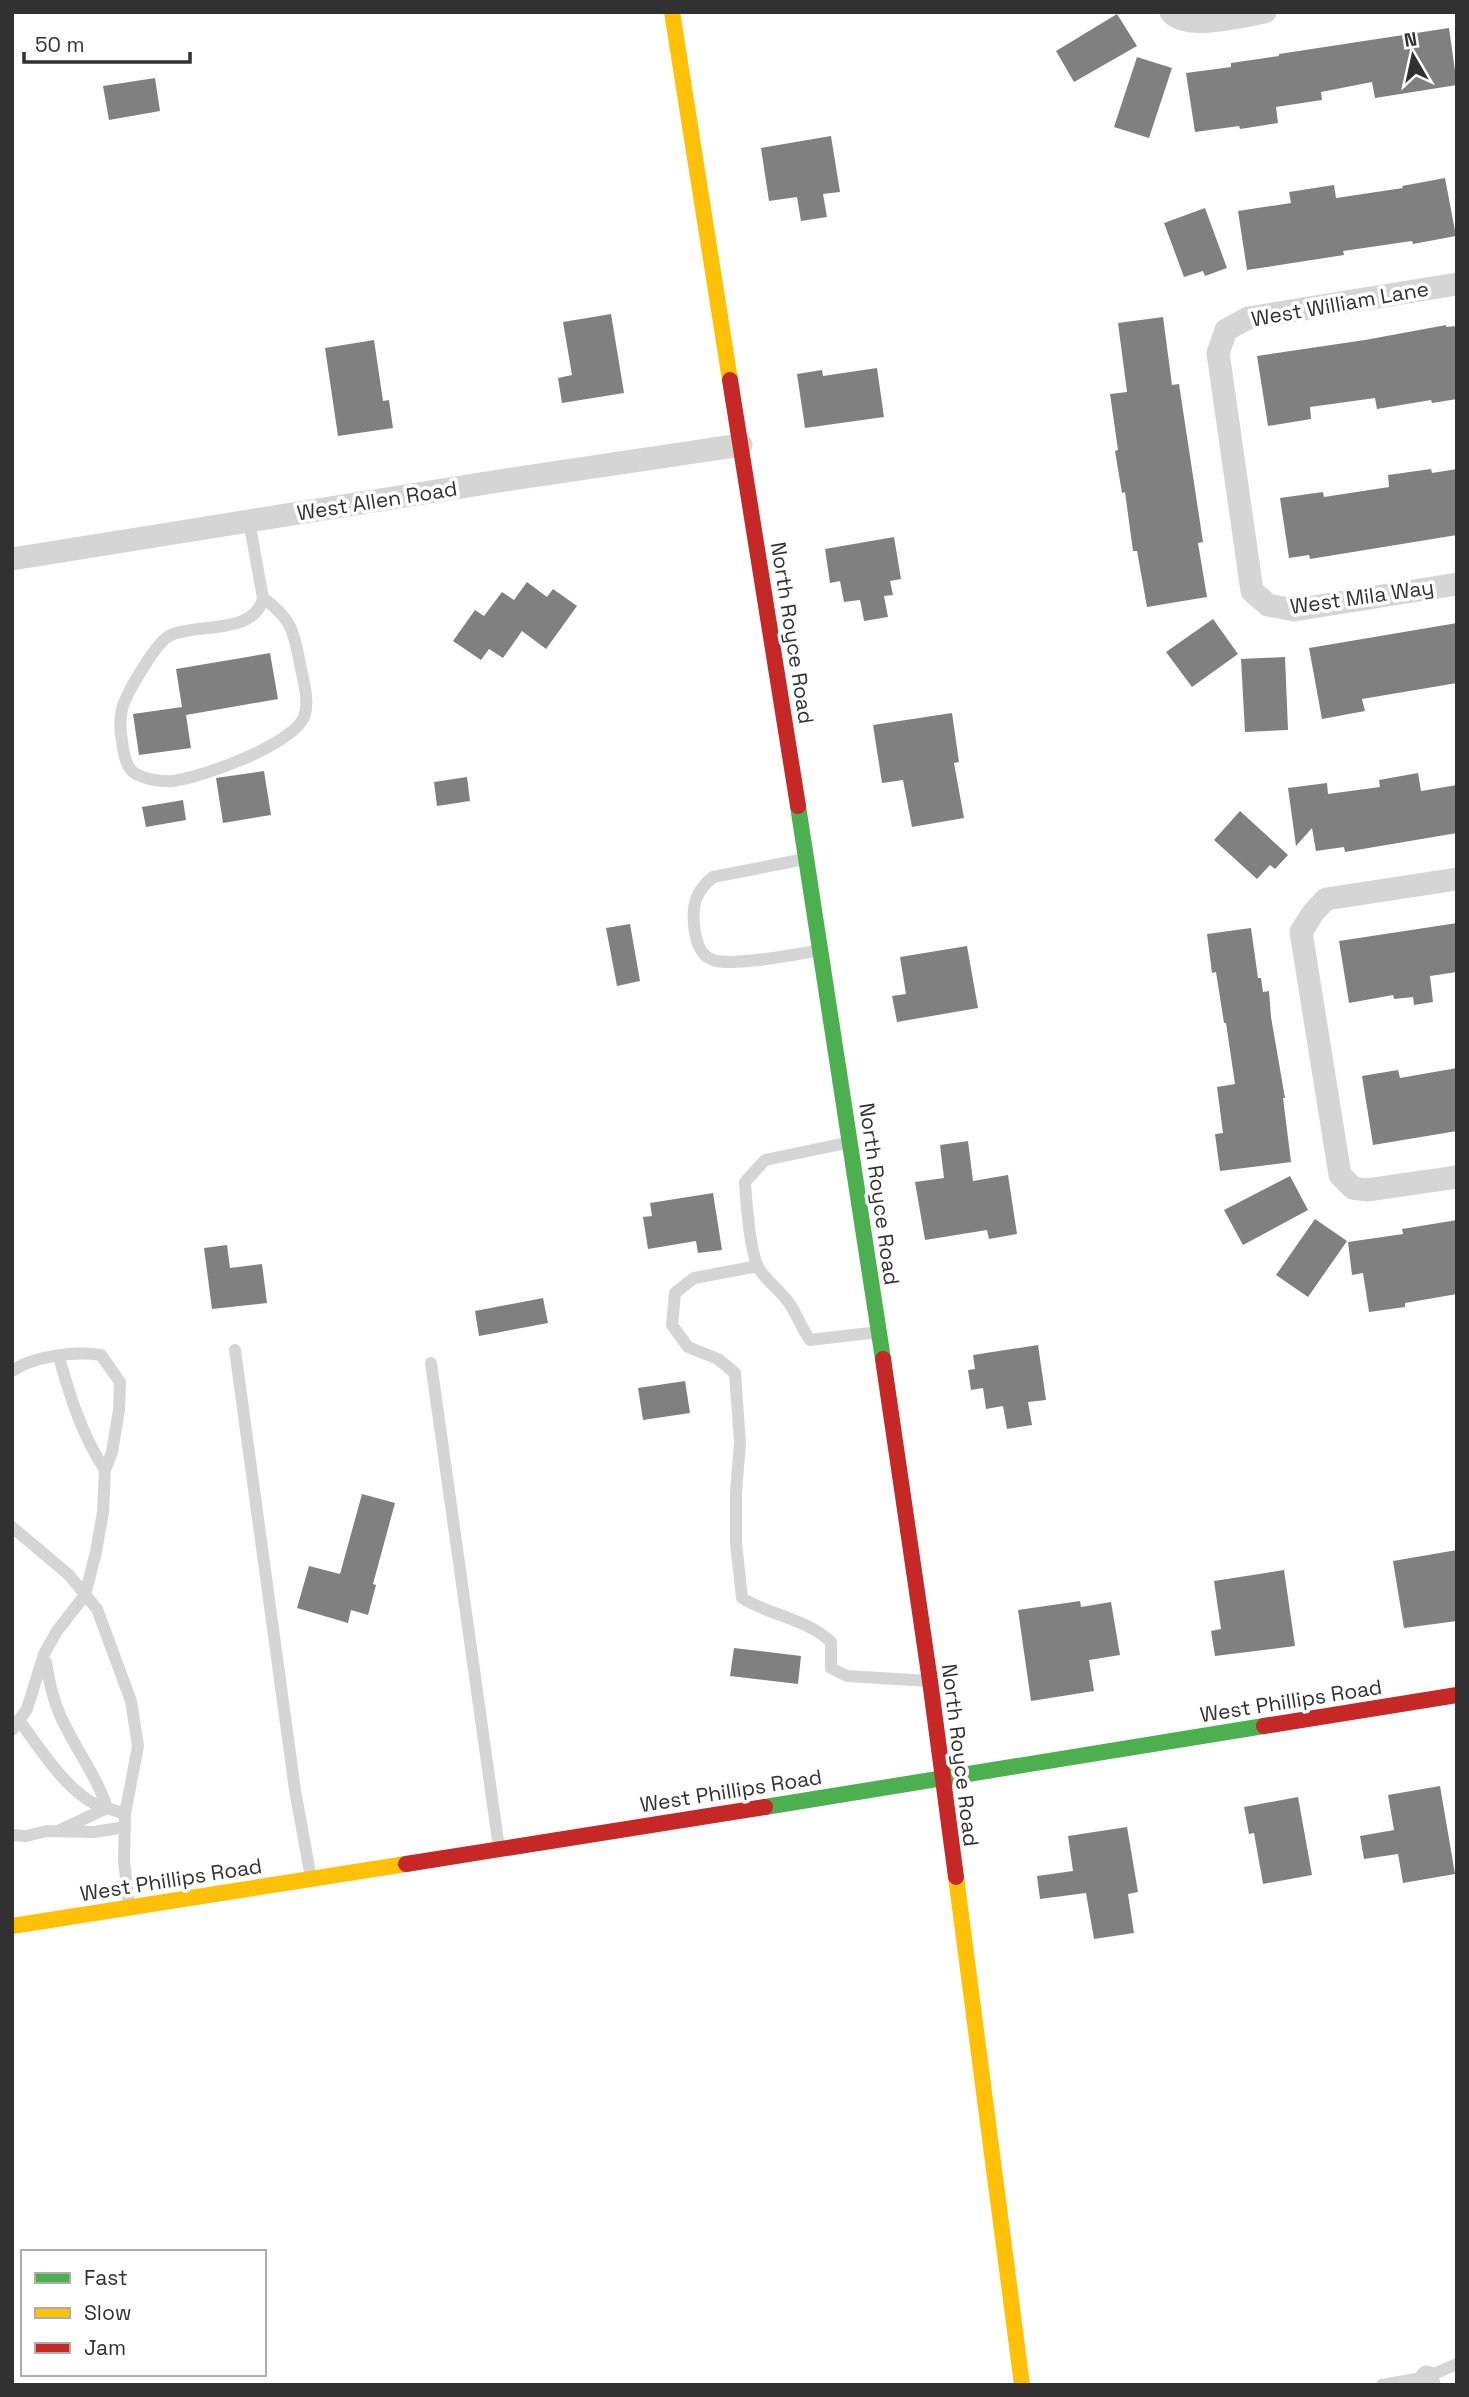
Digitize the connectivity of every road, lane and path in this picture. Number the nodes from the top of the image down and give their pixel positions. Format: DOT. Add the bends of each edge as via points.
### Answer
graph roads {
  1 [pos="672,12"];
  2 [pos="1265,12"];
  3 [pos="1173,15"];
  4 [pos="1457,284"];
  5 [pos="741,445"];
  6 [pos="249,521"];
  7 [pos="12,559"];
  8 [pos="1457,584"];
  9 [pos="263,597"];
  10 [pos="1268,605"];
  11 [pos="805,859"];
  12 [pos="1457,879"];
  13 [pos="821,950"];
  14 [pos="851,1142"];
  15 [pos="1457,1177"];
  16 [pos="758,1266"];
  17 [pos="878,1332"];
  18 [pos="235,1350"];
  19 [pos="59,1357"];
  20 [pos="431,1363"];
  21 [pos="12,1371"];
  22 [pos="105,1470"];
  23 [pos="12,1527"];
  24 [pos="85,1595"];
  25 [pos="44,1654"];
  26 [pos="930,1681"];
  27 [pos="1457,1695"];
  28 [pos="16,1725"];
  29 [pos="941,1779"];
  30 [pos="107,1808"];
  31 [pos="125,1821"];
  32 [pos="58,1831"];
  33 [pos="12,1835"];
  34 [pos="499,1848"];
  35 [pos="312,1879"];
  36 [pos="129,1908"];
  37 [pos="12,1926"];
  38 [pos="1457,2364"];
  39 [pos="1428,2381"];
  40 [pos="1022,2385"];
  41 [pos="1382,2385"];
  1 -- 5 [label="street, North Royce Road"];
  2 -- 3 [label="street" via="1198,23"];
  4 -- 10 [label="street, West William Lane" via="1248,318 1226,330 1218,352 1252,591"];
  5 -- 6 [label="street, West Allen Road"];
  5 -- 11 [label="street, North Royce Road"];
  6 -- 7 [label="street, West Allen Road"];
  6 -- 9 [label="lane"];
  8 -- 10 [label="street, West Mila Way" via="1294,610"];
  9 -- 9 [label="lane" via="260,610 250,619 170,635 157,645 122,708 123,752 132,770 147,778 172,781 231,764 293,732 305,716 293,632 281,611"];
  11 -- 13 [label="street, North Royce Road"];
  11 -- 13 [label="lane" via="713,877 693,906 696,941 713,960 777,958"];
  12 -- 15 [label="street" via="1326,899 1301,932 1340,1175 1353,1188 1367,1191"];
  13 -- 14 [label="street, North Royce Road"];
  14 -- 16 [label="lane" via="765,1160 745,1182"];
  14 -- 17 [label="street, North Royce Road"];
  16 -- 17 [label="lane" via="791,1305 810,1340"];
  16 -- 26 [label="lane" via="694,1278 675,1293 672,1325 688,1347 718,1359 735,1373 740,1443 736,1543 742,1598 760,1609 817,1628 831,1642 831,1668 847,1676"];
  17 -- 26 [label="street, North Royce Road"];
  18 -- 35 [label="lane" via="295,1790"];
  19 -- 21 [label="lane" via="23,1363"];
  19 -- 22 [label="lane" via="91,1449"];
  19 -- 22 [label="lane" via="102,1355 120,1382 118,1421"];
  20 -- 34 [label="lane"];
  22 -- 24 [label="lane" via="103,1512"];
  23 -- 24 [label="lane" via="69,1575"];
  24 -- 25 [label="lane"];
  24 -- 31 [label="lane" via="97,1609 131,1701 138,1746"];
  25 -- 28 [label="lane" via="27,1709"];
  25 -- 30 [label="lane" via="61,1717"];
  26 -- 29 [label="street, North Royce Road"];
  27 -- 29 [label="street, West Phillips Road"];
  28 -- 30 [label="lane" via="79,1793 93,1805"];
  29 -- 34 [label="street, West Phillips Road"];
  29 -- 40 [label="street, North Royce Road"];
  30 -- 31 [label="lane"];
  30 -- 32 [label="lane"];
  31 -- 32 [label="lane" via="94,1832"];
  31 -- 36 [label="lane"];
  32 -- 33 [label="lane"];
  34 -- 35 [label="street, West Phillips Road"];
  35 -- 36 [label="street, West Phillips Road"];
  36 -- 37 [label="street, West Phillips Road"];
  38 -- 39 [label="lane"];
  39 -- 41 [label="lane"];
}
